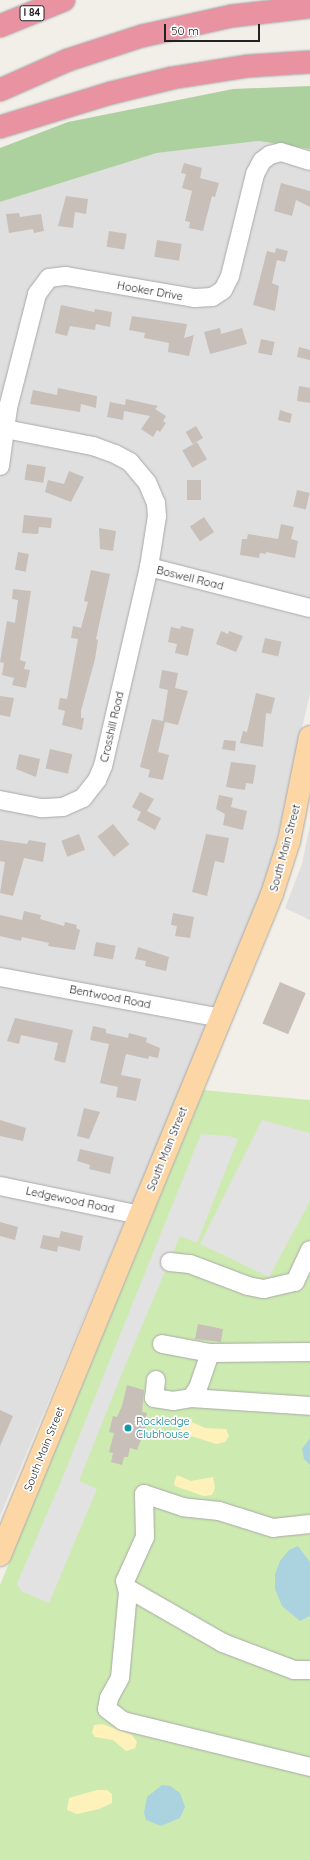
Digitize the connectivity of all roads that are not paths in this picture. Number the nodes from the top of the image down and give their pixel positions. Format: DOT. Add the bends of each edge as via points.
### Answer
graph roads {
  1 [pos="32,0"];
  2 [pos="64,0"];
  3 [pos="310,7"];
  4 [pos="0,20"];
  5 [pos="0,26"];
  6 [pos="310,62"];
  7 [pos="0,90"];
  8 [pos="0,127"];
  9 [pos="310,161"];
  10 [pos="3,429"];
  11 [pos="0,466"];
  12 [pos="149,568"];
  13 [pos="310,608"];
  14 [pos="310,737"];
  15 [pos="0,800"];
  16 [pos="0,976"];
  17 [pos="221,1018"];
  18 [pos="0,1186"];
  19 [pos="140,1215"];
  20 [pos="310,1250"];
  21 [pos="170,1262"];
  22 [pos="162,1344"];
  23 [pos="310,1352"];
  24 [pos="210,1353"];
  25 [pos="156,1380"];
  26 [pos="191,1398"];
  27 [pos="310,1406"];
  28 [pos="310,1524"];
  29 [pos="0,1555"];
  30 [pos="127,1588"];
  31 [pos="310,1670"];
  32 [pos="310,1767"];
  1 -- 4 [label="highway"];
  2 -- 5 [label="highway, I 84"];
  3 -- 7 [label="highway" via="232,16 142,36 68,60"];
  6 -- 8 [label="highway" via="249,66 172,78 111,93"];
  9 -- 10 [label="street, Hooker Drive" via="281,152 270,155 262,162 256,174 230,276 223,290 212,297 195,298 66,276 49,278 37,294"];
  10 -- 11 [label="street, Hooker Drive"];
  10 -- 12 [label="street, Boswell Road" via="104,449 130,462 140,472 153,493 157,516"];
  12 -- 13 [label="street, Boswell Road"];
  12 -- 15 [label="street, Crosshill Road" via="103,766 91,790 73,803 52,808"];
  14 -- 17 [label="main road, South Main Street" via="282,867"];
  16 -- 17 [label="street, Bentwood Road"];
  17 -- 19 [label="main road, South Main Street"];
  18 -- 19 [label="street, Ledgewood Road"];
  19 -- 29 [label="main road, South Main Street"];
  20 -- 21 [label="street" via="295,1282 264,1289 248,1286 190,1264"];
  22 -- 24 [label="street"];
  23 -- 24 [label="street"];
  24 -- 26 [label="street" via="198,1388"];
  25 -- 26 [label="street" via="154,1398 183,1401"];
  26 -- 27 [label="street"];
  28 -- 30 [label="street" via="273,1528 220,1511 183,1507 144,1494 145,1537 125,1581"];
  30 -- 31 [label="street" via="142,1594 193,1628 223,1643 294,1670"];
  30 -- 32 [label="street" via="120,1678 109,1698 107,1708 123,1721"];
}
